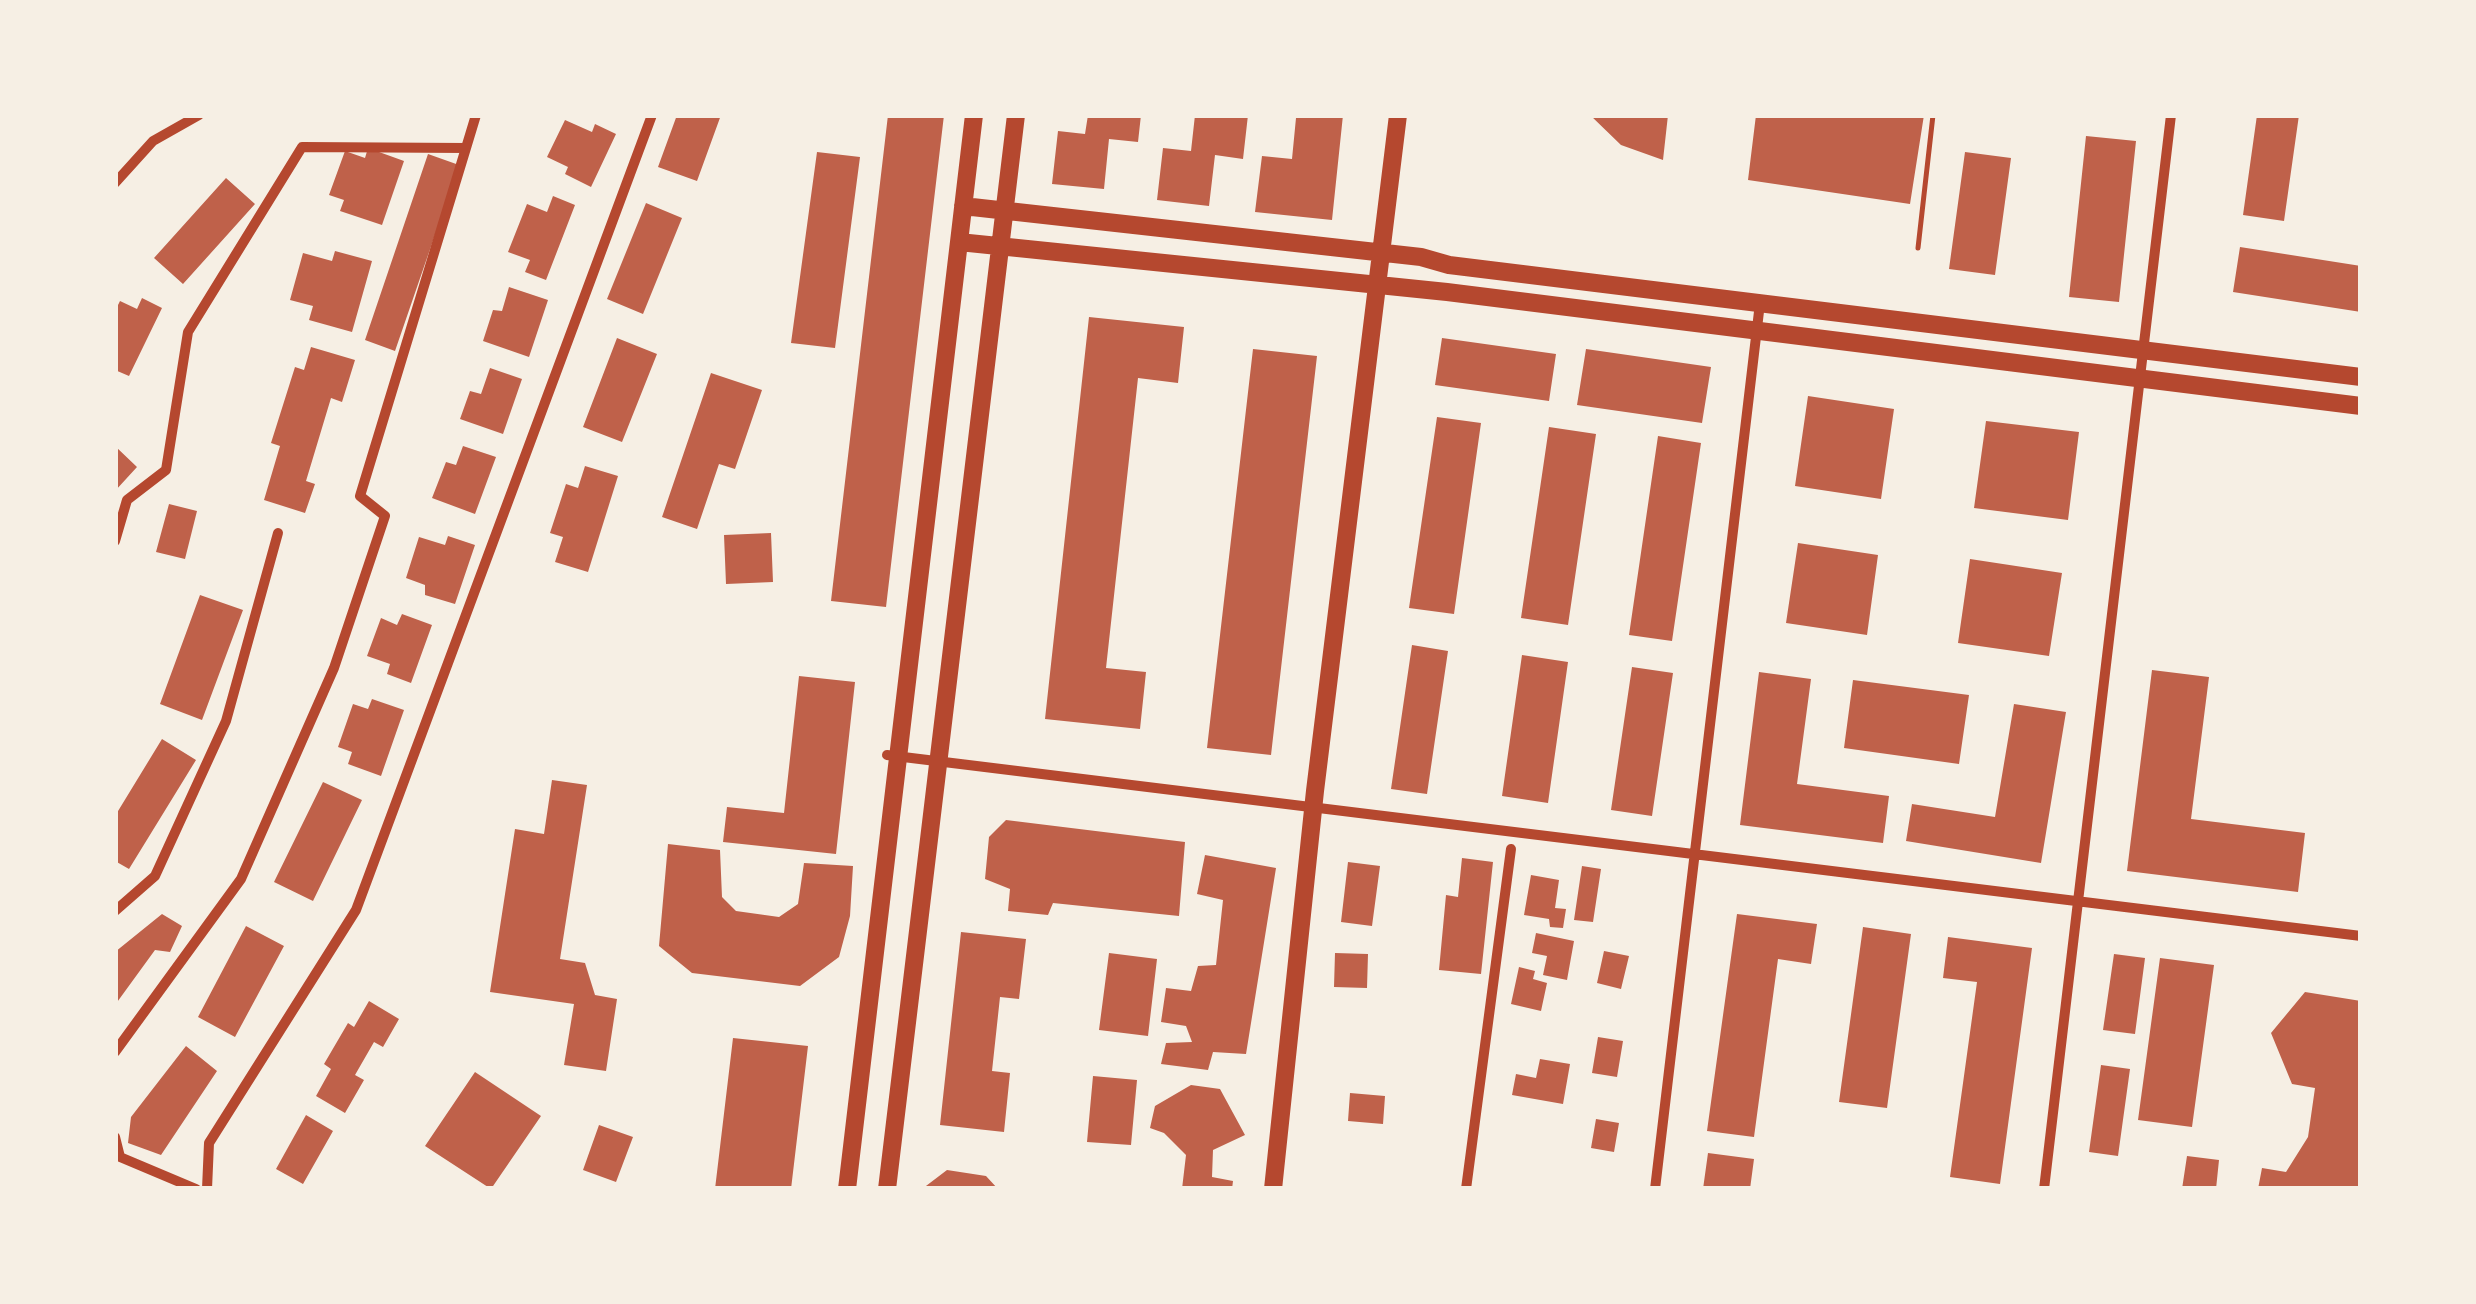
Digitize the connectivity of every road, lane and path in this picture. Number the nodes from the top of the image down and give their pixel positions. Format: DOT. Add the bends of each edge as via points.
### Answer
graph roads {
  1 [pos="199,115"];
  2 [pos="476,115"];
  3 [pos="652,115"];
  4 [pos="974,115"];
  5 [pos="1016,115"];
  6 [pos="1398,115"];
  7 [pos="1934,115"];
  8 [pos="2171,115"];
  9 [pos="466,148"];
  10 [pos="115,183"];
  11 [pos="963,206"];
  12 [pos="1006,213"];
  13 [pos="959,242"];
  14 [pos="1002,246"];
  15 [pos="1918,248"];
  16 [pos="1380,252"];
  17 [pos="1377,288"];
  18 [pos="1760,303"];
  19 [pos="1758,331"];
  20 [pos="2142,350"];
  21 [pos="2361,377"];
  22 [pos="2139,378"];
  23 [pos="2361,406"];
  24 [pos="278,532"];
  25 [pos="115,542"];
  26 [pos="894,756"];
  27 [pos="940,762"];
  28 [pos="1314,808"];
  29 [pos="1511,848"];
  30 [pos="1695,854"];
  31 [pos="2078,901"];
  32 [pos="115,910"];
  33 [pos="2361,936"];
  34 [pos="115,1052"];
  35 [pos="115,1137"];
  36 [pos="196,1189"];
  37 [pos="207,1189"];
  38 [pos="847,1189"];
  39 [pos="887,1189"];
  40 [pos="1273,1189"];
  41 [pos="1466,1189"];
  42 [pos="1655,1189"];
  43 [pos="2044,1189"];
  1 -- 10 [label="street" via="153,141"];
  2 -- 9 [label="street"];
  3 -- 37 [label="street" via="356,910 209,1143"];
  4 -- 11 [label="main road"];
  5 -- 12 [label="main road"];
  6 -- 16 [label="main road"];
  7 -- 15 [label="lane"];
  8 -- 20 [label="street"];
  9 -- 25 [label="street" via="302,148 188,332 166,470 128,500"];
  9 -- 34 [label="street" via="360,496 385,516 334,668 242,879"];
  11 -- 12 [label="main road"];
  11 -- 13 [label="main road"];
  12 -- 14 [label="main road"];
  12 -- 16 [label="main road"];
  13 -- 14 [label="main road"];
  13 -- 26 [label="main road"];
  14 -- 17 [label="main road"];
  14 -- 27 [label="main road"];
  16 -- 17 [label="main road"];
  16 -- 18 [label="main road"];
  17 -- 19 [label="main road"];
  17 -- 28 [label="main road"];
  18 -- 19 [label="street"];
  18 -- 20 [label="main road"];
  19 -- 22 [label="main road"];
  19 -- 30 [label="street"];
  20 -- 21 [label="main road"];
  20 -- 22 [label="street"];
  22 -- 23 [label="main road"];
  22 -- 31 [label="street"];
  24 -- 32 [label="street" via="226,721 155,876"];
  26 -- 27 [label="street"];
  26 -- 38 [label="main road"];
  27 -- 28 [label="street"];
  27 -- 39 [label="main road"];
  28 -- 30 [label="street"];
  28 -- 40 [label="main road"];
  29 -- 41 [label="street"];
  30 -- 31 [label="street"];
  30 -- 42 [label="street"];
  31 -- 33 [label="street"];
  31 -- 43 [label="street"];
  35 -- 36 [label="street" via="120,1157"];
}
